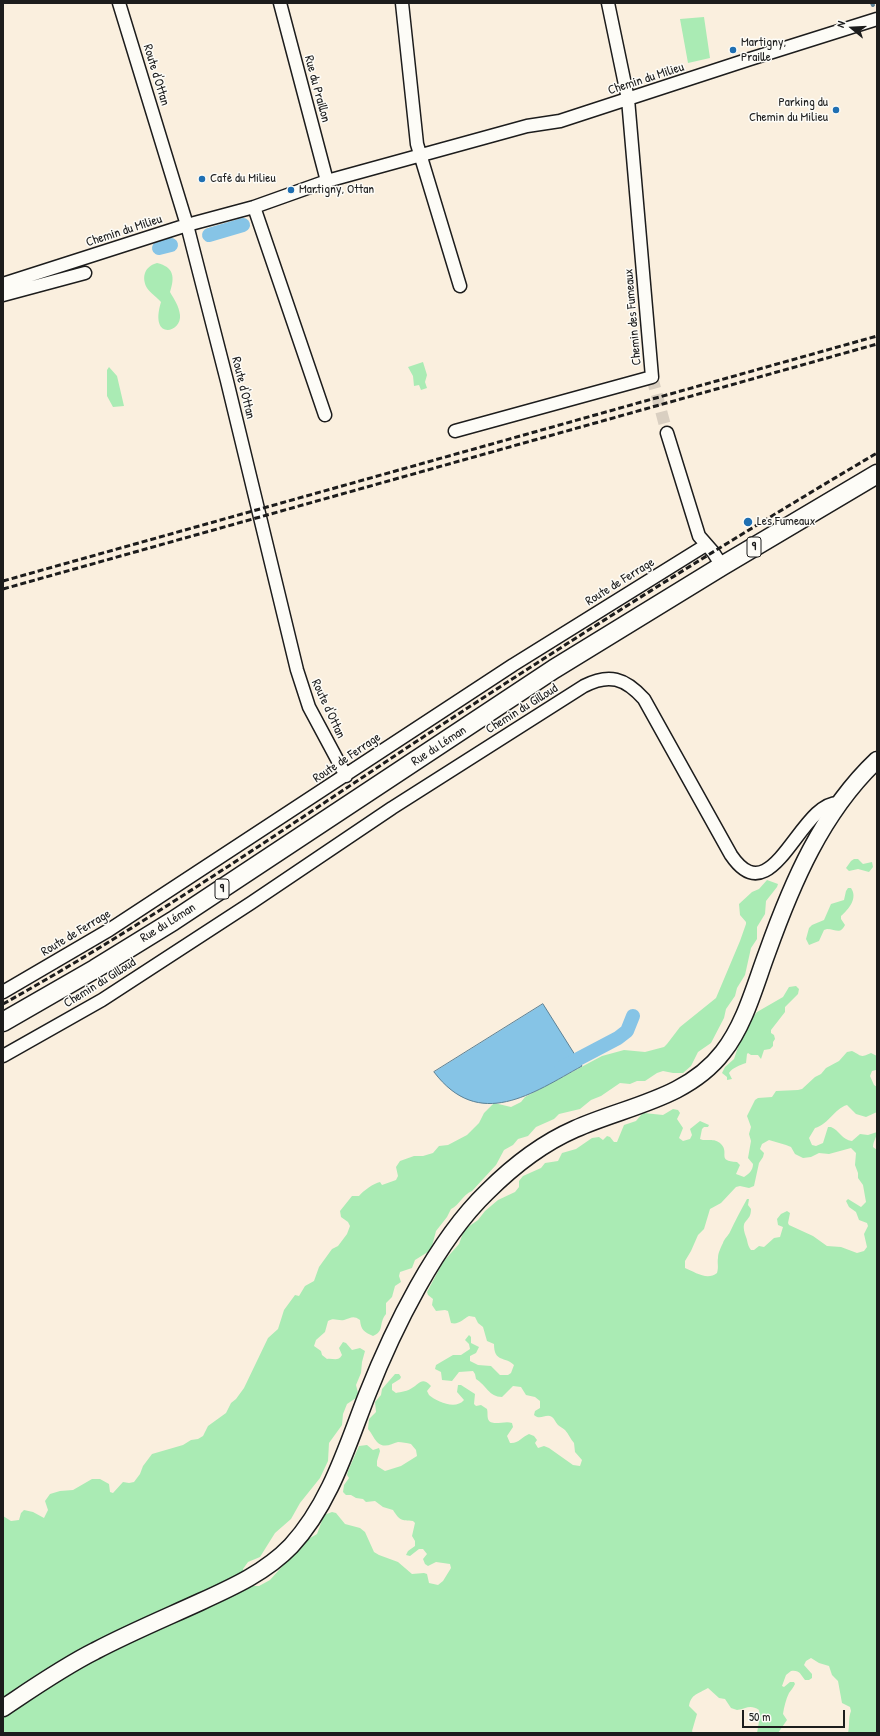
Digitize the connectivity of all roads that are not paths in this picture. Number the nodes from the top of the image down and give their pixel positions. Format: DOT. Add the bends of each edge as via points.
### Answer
graph roads {
  1 [pos="119,3"];
  2 [pos="280,3"];
  3 [pos="402,3"];
  4 [pos="608,3"];
  5 [pos="877,19"];
  6 [pos="628,99"];
  7 [pos="421,156"];
  8 [pos="327,182"];
  9 [pos="254,207"];
  10 [pos="187,225"];
  11 [pos="85,273"];
  12 [pos="3,284"];
  13 [pos="460,286"];
  14 [pos="3,295"];
  15 [pos="325,415"];
  16 [pos="455,430"];
  17 [pos="667,433"];
  18 [pos="877,474"];
  19 [pos="706,545"];
  20 [pos="722,566"];
  21 [pos="877,760"];
  22 [pos="346,776"];
  23 [pos="840,803"];
  24 [pos="3,992"];
  25 [pos="3,1022"];
  26 [pos="3,1056"];
  27 [pos="3,1708"];
  1 -- 10 [label="street, Route d'Ottan"];
  2 -- 8 [label="street, Rue du Praillon"];
  3 -- 7 [label="street" via="417,144"];
  4 -- 6 [label="street"];
  5 -- 6 [label="street, Chemin du Milieu"];
  6 -- 7 [label="street, Chemin du Milieu" via="560,121 527,126"];
  6 -- 16 [label="street, Chemin des Fumeaux" via="652,377"];
  7 -- 8 [label="street, Chemin du Milieu"];
  7 -- 13 [label="street"];
  8 -- 9 [label="street, Chemin du Milieu"];
  9 -- 10 [label="street, Chemin du Milieu"];
  9 -- 15 [label="street"];
  10 -- 12 [label="street, Chemin du Milieu"];
  10 -- 22 [label="street, Route d'Ottan" via="297,670 309,707"];
  11 -- 14 [label="street"];
  17 -- 19 [label="street" via="699,536"];
  18 -- 20 [label="main road, Rue du Léman / 9"];
  19 -- 20 [label="street"];
  19 -- 22 [label="street, Route de Ferrage" via="513,665"];
  20 -- 25 [label="main road, Rue du Léman / 9" via="554,670 173,921"];
  21 -- 23 [label="street"];
  22 -- 24 [label="street, Route de Ferrage" via="109,930"];
  23 -- 26 [label="street, Chemin du Gilloud" via="824,807 766,871 759,873 747,870 731,855 644,699 623,681 601,679 584,686 392,808 102,1000"];
  23 -- 27 [label="street" via="803,864 740,1024 716,1061 693,1080 670,1094 588,1124 551,1142 500,1180 458,1225 432,1263 393,1336 336,1473 309,1522 292,1545 258,1574 94,1651"];
}
